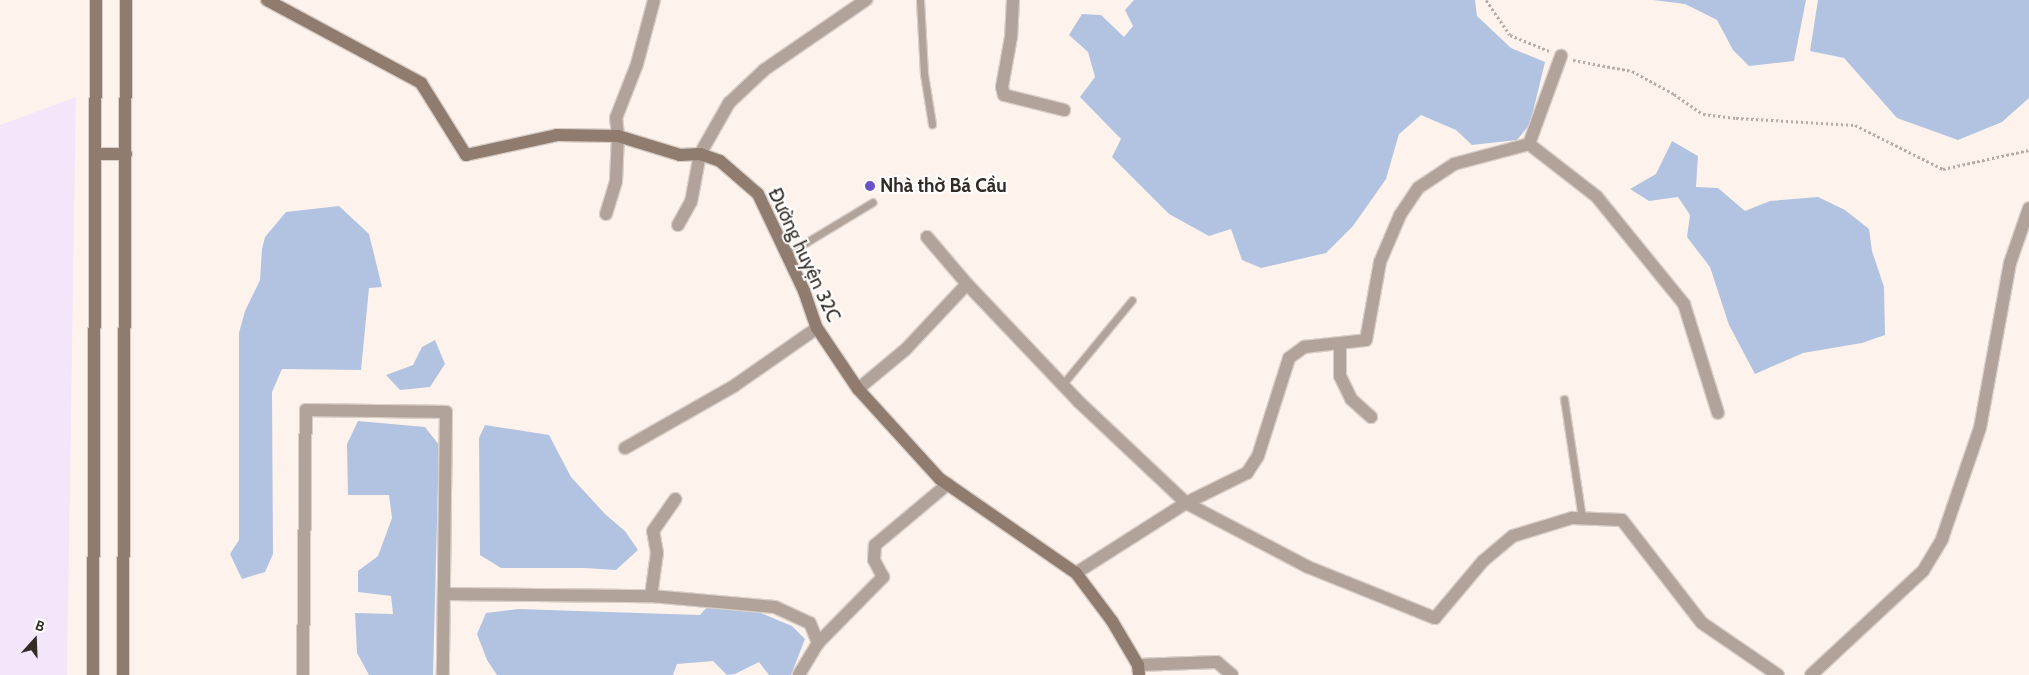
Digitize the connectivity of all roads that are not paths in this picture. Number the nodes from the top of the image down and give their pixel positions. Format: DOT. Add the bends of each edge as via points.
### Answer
graph roads {
  1 [pos="96,0"];
  2 [pos="126,0"];
  3 [pos="267,0"];
  4 [pos="654,0"];
  5 [pos="866,0"];
  6 [pos="920,0"];
  7 [pos="1013,0"];
  8 [pos="1561,56"];
  9 [pos="1064,110"];
  10 [pos="932,124"];
  11 [pos="618,136"];
  12 [pos="1529,144"];
  13 [pos="96,154"];
  14 [pos="126,154"];
  15 [pos="700,154"];
  16 [pos="873,202"];
  17 [pos="2029,208"];
  18 [pos="606,214"];
  19 [pos="678,225"];
  20 [pos="927,236"];
  21 [pos="787,254"];
  22 [pos="967,284"];
  23 [pos="1132,300"];
  24 [pos="817,328"];
  25 [pos="1340,345"];
  26 [pos="1062,384"];
  27 [pos="858,389"];
  28 [pos="1564,399"];
  29 [pos="1718,413"];
  30 [pos="1371,417"];
  31 [pos="625,448"];
  32 [pos="948,484"];
  33 [pos="675,499"];
  34 [pos="1186,503"];
  35 [pos="1582,518"];
  36 [pos="1076,573"];
  37 [pos="444,594"];
  38 [pos="651,596"];
  39 [pos="818,643"];
  40 [pos="1138,670"];
  41 [pos="93,675"];
  42 [pos="123,675"];
  43 [pos="303,675"];
  44 [pos="443,675"];
  45 [pos="799,675"];
  46 [pos="1232,675"];
  47 [pos="1778,675"];
  48 [pos="1812,675"];
  1 -- 13 [label="main road"];
  2 -- 14 [label="main road"];
  3 -- 11 [label="main road, Đường huyện 32C" via="421,83 466,155 557,135"];
  4 -- 11 [label="street" via="637,64 616,118"];
  5 -- 15 [label="street" via="764,70 729,103"];
  6 -- 10 [label="lane" via="924,74"];
  7 -- 9 [label="street" via="1011,37 1002,87 1004,95"];
  8 -- 12 [label="street"];
  11 -- 15 [label="main road, Đường huyện 32C" via="680,155"];
  11 -- 18 [label="street" via="616,182"];
  12 -- 25 [label="street" via="1454,164 1418,188 1400,215 1380,262 1366,340"];
  12 -- 29 [label="street" via="1597,198 1684,304"];
  13 -- 14 [label="main road"];
  13 -- 41 [label="main road"];
  14 -- 42 [label="main road"];
  15 -- 19 [label="street" via="691,202"];
  15 -- 21 [label="main road, Đường huyện 32C" via="720,161 758,194"];
  16 -- 21 [label="lane"];
  17 -- 48 [label="street" via="2010,263 1980,428 1942,539 1922,571"];
  20 -- 22 [label="street"];
  21 -- 24 [label="main road, Đường huyện 32C"];
  22 -- 26 [label="street"];
  22 -- 27 [label="street" via="906,348"];
  23 -- 26 [label="lane"];
  24 -- 27 [label="main road, Đường huyện 32C"];
  24 -- 31 [label="street" via="734,386"];
  25 -- 30 [label="street" via="1340,376 1351,399"];
  25 -- 34 [label="street" via="1304,347 1289,358 1258,456 1247,473"];
  26 -- 34 [label="street"];
  27 -- 32 [label="main road, Đường huyện 32C"];
  28 -- 35 [label="lane"];
  32 -- 36 [label="main road, Đường huyện 32C"];
  32 -- 39 [label="street" via="875,545 874,560 883,577"];
  33 -- 38 [label="street" via="653,531 657,552"];
  34 -- 35 [label="street" via="1308,567 1435,618 1482,561 1513,536"];
  34 -- 36 [label="street"];
  35 -- 47 [label="street" via="1622,520 1702,623"];
  36 -- 40 [label="main road, Đường huyện 32C" via="1112,621"];
  37 -- 38 [label="street"];
  37 -- 43 [label="street" via="446,412 306,410"];
  37 -- 44 [label="street"];
  38 -- 39 [label="street" via="775,608 810,623"];
  39 -- 45 [label="street"];
  40 -- 46 [label="street" via="1216,662"];
}
